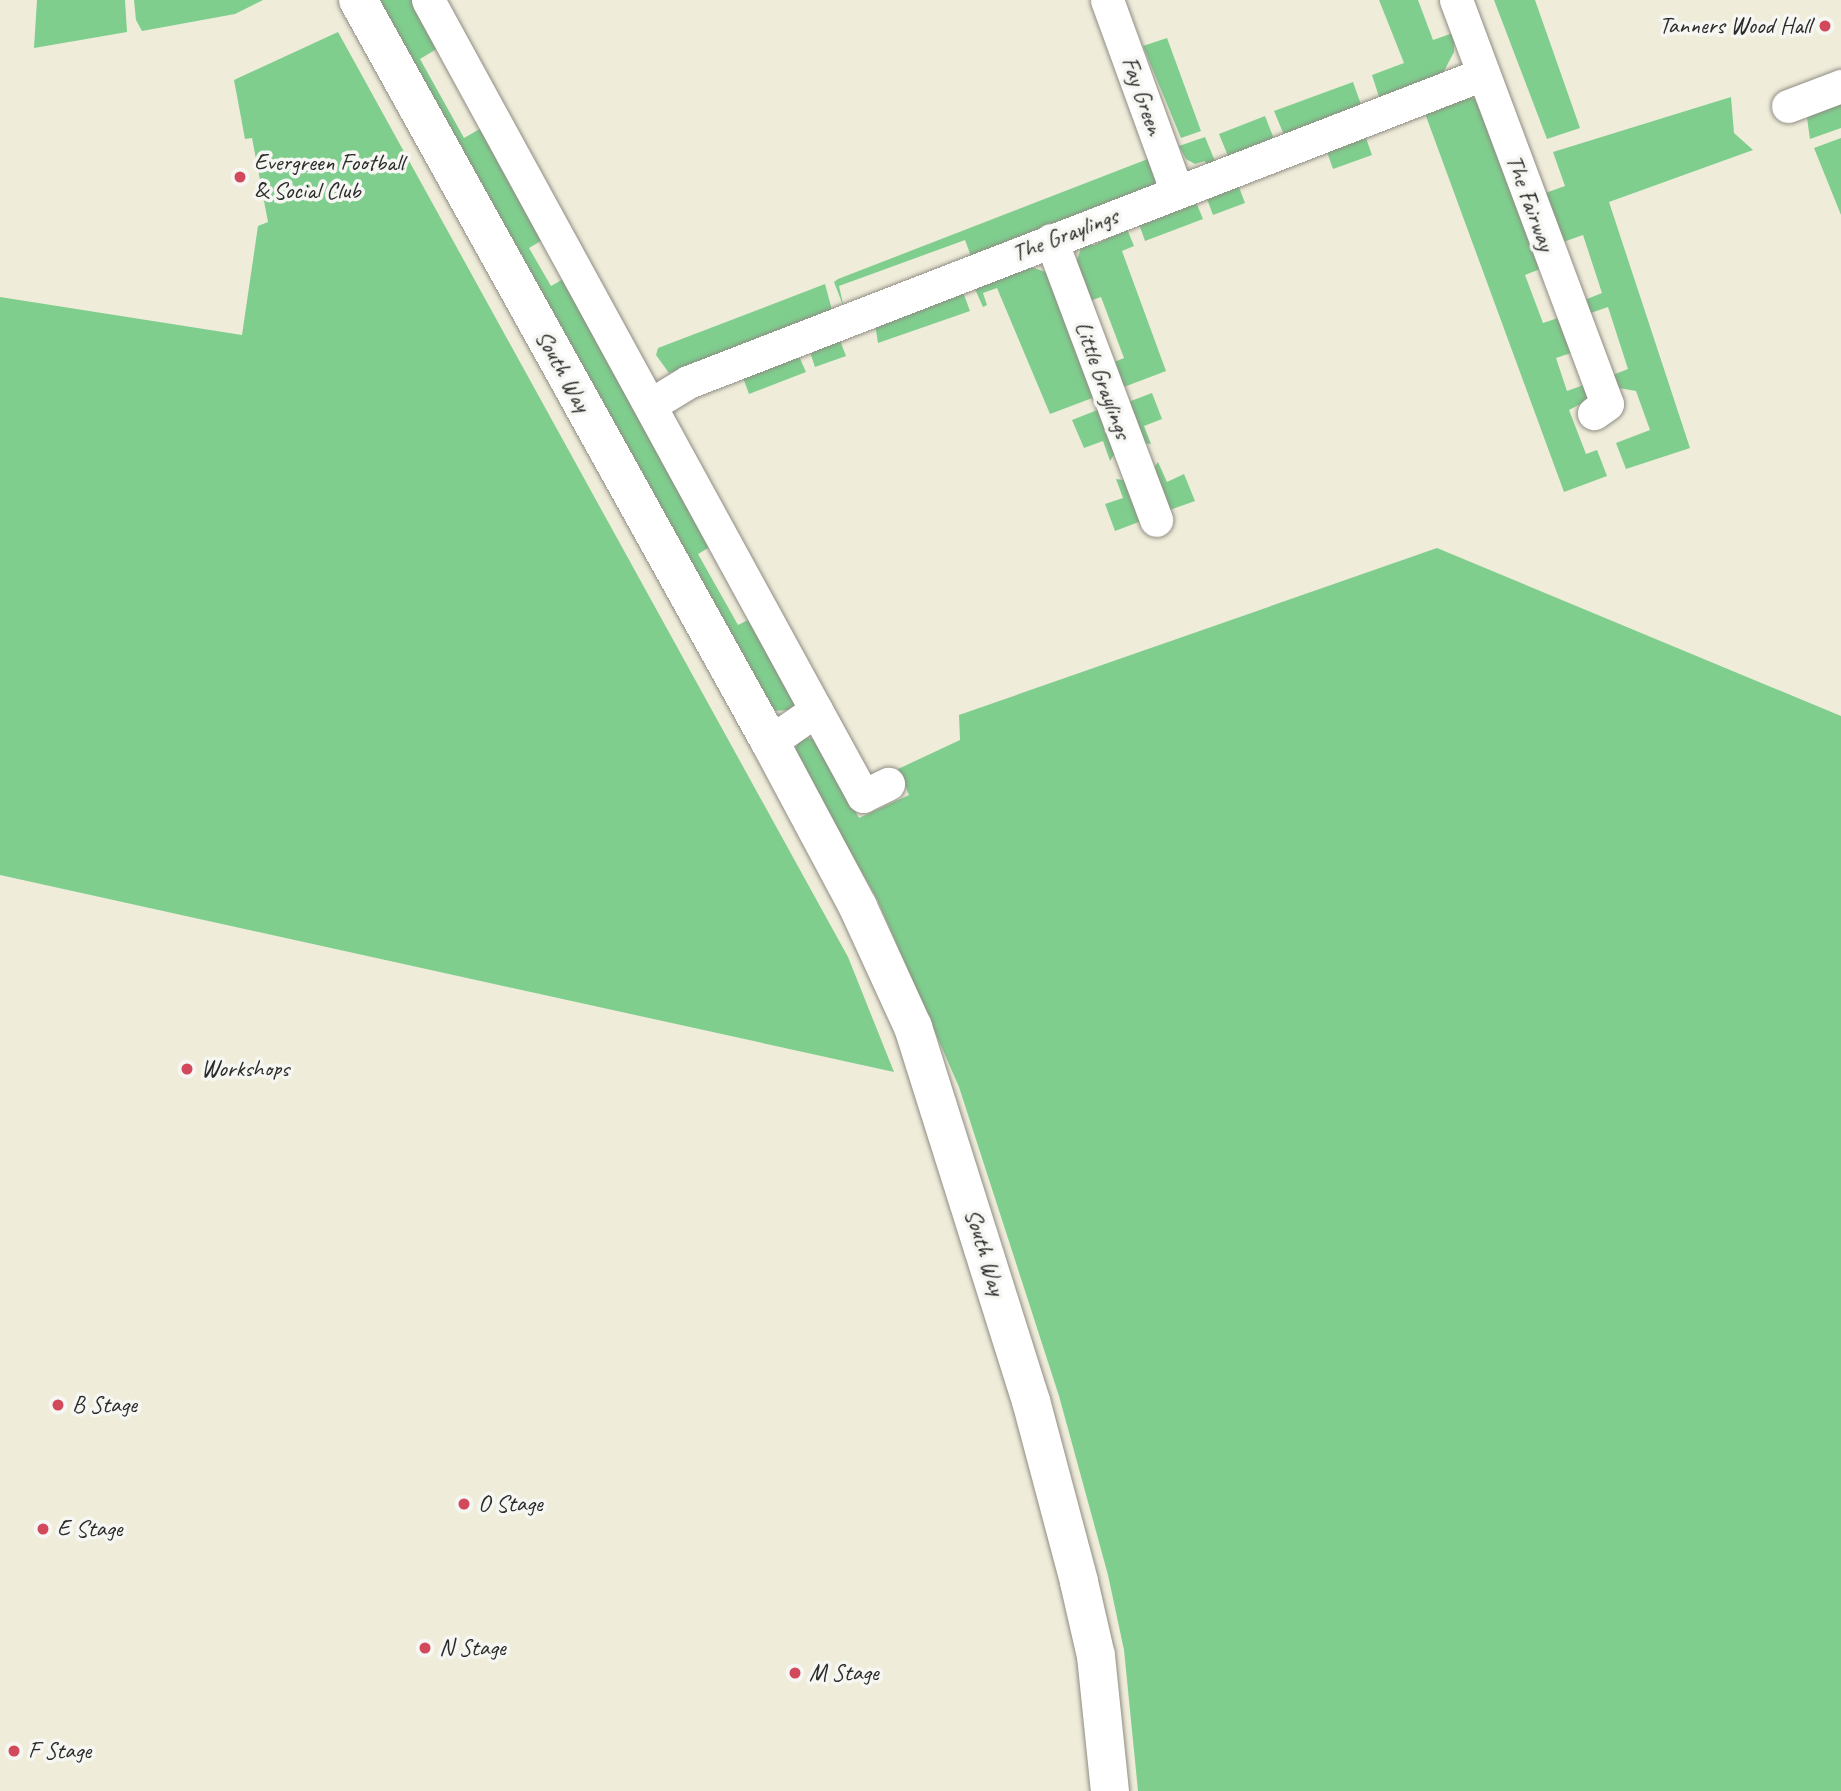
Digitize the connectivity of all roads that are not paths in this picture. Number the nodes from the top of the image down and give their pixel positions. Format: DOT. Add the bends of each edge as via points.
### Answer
graph roads {
  1 [pos="358,0"];
  2 [pos="428,0"];
  3 [pos="1107,0"];
  4 [pos="1456,0"];
  5 [pos="1483,74"];
  6 [pos="1841,86"];
  7 [pos="1788,106"];
  8 [pos="1177,192"];
  9 [pos="1051,240"];
  10 [pos="652,404"];
  11 [pos="1610,407"];
  12 [pos="1156,520"];
  13 [pos="816,710"];
  14 [pos="770,742"];
  15 [pos="888,784"];
  16 [pos="1110,1791"];
  1 -- 14 [label="street, South Way"];
  2 -- 10 [label="street"];
  3 -- 8 [label="street, Fay Green"];
  4 -- 5 [label="street, The Fairway"];
  5 -- 8 [label="street, The Graylings"];
  5 -- 11 [label="street, The Fairway"];
  6 -- 7 [label="street"];
  8 -- 9 [label="street, The Graylings"];
  9 -- 10 [label="street, The Graylings" via="688,382"];
  9 -- 12 [label="street, Little Graylings"];
  10 -- 13 [label="street"];
  13 -- 14 [label="street"];
  13 -- 15 [label="street" via="863,796"];
  14 -- 16 [label="street, South Way" via="858,907 913,1027 953,1149 1031,1401 1079,1582 1096,1656"];
}
